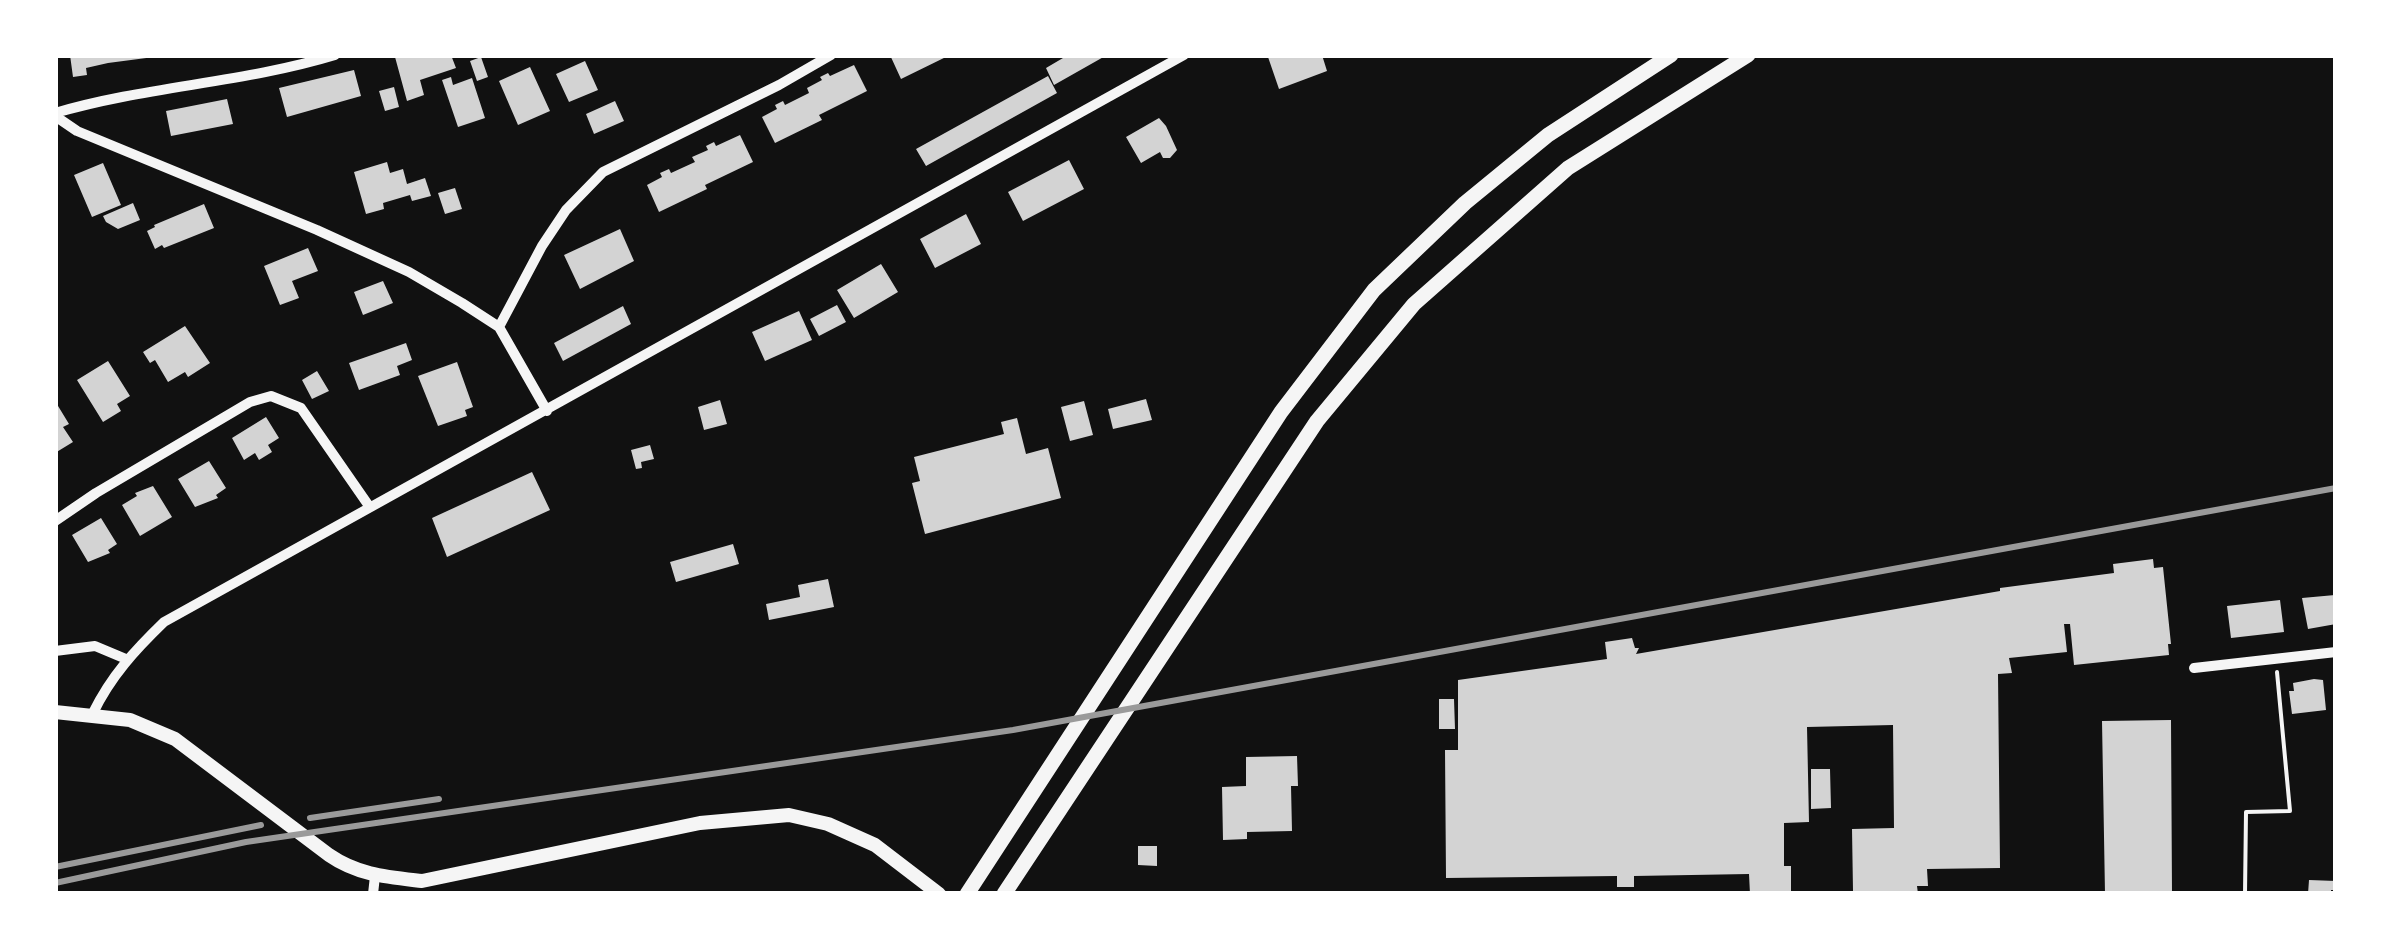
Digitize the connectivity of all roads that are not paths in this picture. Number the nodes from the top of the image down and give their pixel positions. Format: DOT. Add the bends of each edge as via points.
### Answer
graph roads {
  1 [pos="335,55"];
  2 [pos="831,55"];
  3 [pos="1184,55"];
  4 [pos="1671,55"];
  5 [pos="1748,55"];
  6 [pos="55,114"];
  7 [pos="499,327"];
  8 [pos="547,411"];
  9 [pos="369,506"];
  10 [pos="55,521"];
  11 [pos="55,650"];
  12 [pos="2336,652"];
  13 [pos="126,660"];
  14 [pos="2194,668"];
  15 [pos="55,712"];
  16 [pos="93,714"];
  17 [pos="375,876"];
  18 [pos="373,894"];
  19 [pos="940,894"];
  20 [pos="967,894"];
  21 [pos="1004,894"];
  1 -- 6 [label="street"];
  2 -- 7 [label="street" via="603,172 566,210"];
  3 -- 8 [label="street"];
  4 -- 20 [label="highway" via="1548,135 1465,202 1374,290 1281,412"];
  5 -- 21 [label="highway" via="1568,168 1414,304 1317,421"];
  6 -- 7 [label="street" via="77,131 409,272"];
  7 -- 8 [label="street"];
  8 -- 9 [label="street"];
  9 -- 10 [label="street" via="302,408 271,396 250,402"];
  9 -- 13 [label="street" via="164,622"];
  11 -- 13 [label="street" via="95,646"];
  12 -- 14 [label="street"];
  13 -- 16 [label="street"];
  15 -- 16 [label="main road"];
  16 -- 17 [label="main road" via="130,720 175,740 350,869"];
  17 -- 18 [label="street"];
  17 -- 19 [label="main road" via="422,881 700,823 788,816 828,824 874,845"];
}
